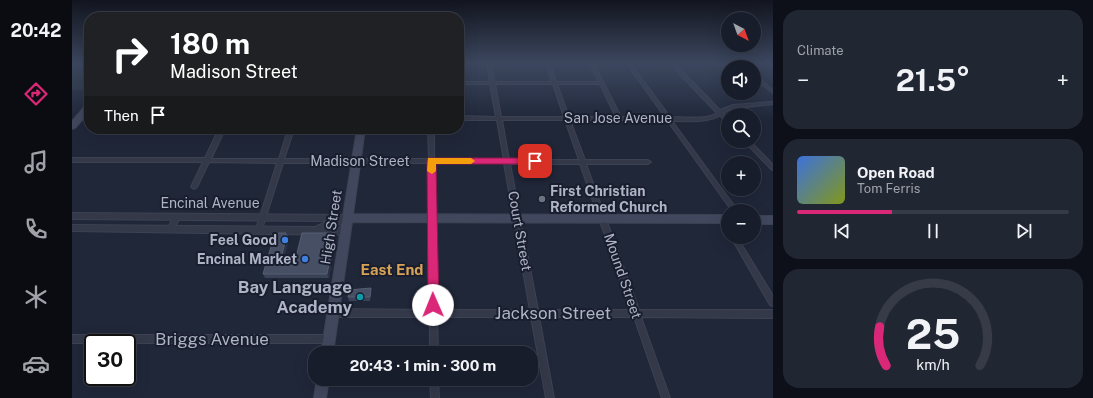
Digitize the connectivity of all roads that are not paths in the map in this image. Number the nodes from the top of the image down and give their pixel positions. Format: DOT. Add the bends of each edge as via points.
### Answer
graph roads {
  1 [pos="464,83"];
  2 [pos="492,83"];
  3 [pos="554,83"];
  4 [pos="602,83"];
  5 [pos="642,83"];
  6 [pos="690,83"];
  7 [pos="762,83"];
  8 [pos="773,92"];
  9 [pos="773,103"];
  10 [pos="84,109"];
  11 [pos="84,111"];
  12 [pos="720,113"];
  13 [pos="464,118"];
  14 [pos="499,118"];
  15 [pos="567,118"];
  16 [pos="619,118"];
  17 [pos="668,118"];
  18 [pos="76,119"];
  19 [pos="72,126"];
  20 [pos="219,134"];
  21 [pos="290,134"];
  22 [pos="360,134"];
  23 [pos="431,134"];
  24 [pos="754,148"];
  25 [pos="72,160"];
  26 [pos="206,160"];
  27 [pos="357,160"];
  28 [pos="281,161"];
  29 [pos="431,161"];
  30 [pos="507,161"];
  31 [pos="582,161"];
  32 [pos="648,162"];
  33 [pos="773,168"];
  34 [pos="194,187"];
  35 [pos="730,204"];
  36 [pos="72,216"];
  37 [pos="263,216"];
  38 [pos="177,217"];
  39 [pos="348,218"];
  40 [pos="432,218"];
  41 [pos="518,219"];
  42 [pos="603,219"];
  43 [pos="761,220"];
  44 [pos="773,220"];
  45 [pos="721,222"];
  46 [pos="72,228"];
  47 [pos="171,228"];
  48 [pos="259,229"];
  49 [pos="315,229"];
  50 [pos="346,231"];
  51 [pos="738,244"];
  52 [pos="773,303"];
  53 [pos="333,313"];
  54 [pos="433,313"];
  55 [pos="534,313"];
  56 [pos="636,314"];
  57 [pos="773,314"];
  58 [pos="72,339"];
  59 [pos="329,339"];
  60 [pos="328,346"];
  61 [pos="434,346"];
  62 [pos="322,386"];
  63 [pos="434,386"];
  64 [pos="320,398"];
  65 [pos="435,398"];
  66 [pos="550,398"];
  67 [pos="666,398"];
  1 -- 2 [label="street"];
  2 -- 3 [label="street"];
  2 -- 14 [label="street, Court Street"];
  3 -- 4 [label="street"];
  3 -- 15 [label="street, Mound Street"];
  4 -- 16 [label="street"];
  5 -- 17 [label="street"];
  6 -- 12 [label="street"];
  7 -- 8 [label="street"];
  9 -- 12 [label="street, San Jose Avenue" via="726,108"];
  10 -- 18 [label="main road"];
  11 -- 18 [label="main road"];
  12 -- 17 [label="street, San Jose Avenue" via="708,118"];
  13 -- 14 [label="street, San Jose Avenue"];
  14 -- 15 [label="street, San Jose Avenue"];
  14 -- 30 [label="street, Court Street"];
  15 -- 16 [label="street, San Jose Avenue"];
  15 -- 31 [label="street, Mound Street"];
  16 -- 17 [label="street, San Jose Avenue"];
  17 -- 35 [label="street"];
  18 -- 19 [label="main road"];
  20 -- 26 [label="street"];
  21 -- 28 [label="street"];
  22 -- 27 [label="main road, High Street"];
  23 -- 29 [label="street"];
  24 -- 33 [label="street"];
  25 -- 26 [label="street, Madison Street"];
  26 -- 28 [label="street, Madison Street"];
  26 -- 34 [label="street"];
  27 -- 28 [label="street, Madison Street"];
  27 -- 29 [label="street, Madison Street"];
  27 -- 39 [label="main road, High Street"];
  28 -- 37 [label="street"];
  29 -- 30 [label="street, Madison Street"];
  29 -- 40 [label="street"];
  30 -- 31 [label="street, Madison Street"];
  30 -- 41 [label="street, Court Street"];
  31 -- 32 [label="street, Madison Street"];
  31 -- 42 [label="street, Mound Street"];
  36 -- 38 [label="street, Encinal Avenue"];
  37 -- 38 [label="street, Encinal Avenue"];
  37 -- 39 [label="street, Encinal Avenue"];
  37 -- 48 [label="street"];
  38 -- 47 [label="street"];
  39 -- 40 [label="main road, Encinal Avenue"];
  39 -- 49 [label="street, Encinal Avenue"];
  39 -- 50 [label="main road, High Street"];
  40 -- 41 [label="main road, Encinal Avenue"];
  40 -- 54 [label="street"];
  41 -- 42 [label="main road, Encinal Avenue"];
  41 -- 55 [label="street, Court Street"];
  42 -- 45 [label="main road, Encinal Avenue"];
  42 -- 56 [label="street, Mound Street"];
  43 -- 44 [label="main road"];
  46 -- 47 [label="street, Encinal Avenue"];
  47 -- 48 [label="street, Encinal Avenue"];
  48 -- 49 [label="street, Encinal Avenue"];
  49 -- 50 [label="street, Encinal Avenue"];
  50 -- 53 [label="main road, High Street"];
  51 -- 52 [label="street"];
  53 -- 54 [label="street, Jackson Street"];
  53 -- 59 [label="main road, High Street"];
  54 -- 55 [label="street, Jackson Street"];
  54 -- 61 [label="street"];
  55 -- 56 [label="street, Jackson Street"];
  55 -- 66 [label="street, Court Street"];
  56 -- 57 [label="street, Jackson Street"];
  56 -- 67 [label="street, Mound Street"];
  58 -- 59 [label="street, Briggs Avenue"];
  59 -- 60 [label="main road, High Street"];
  62 -- 64 [label="main road"];
  63 -- 65 [label="street"];
}
